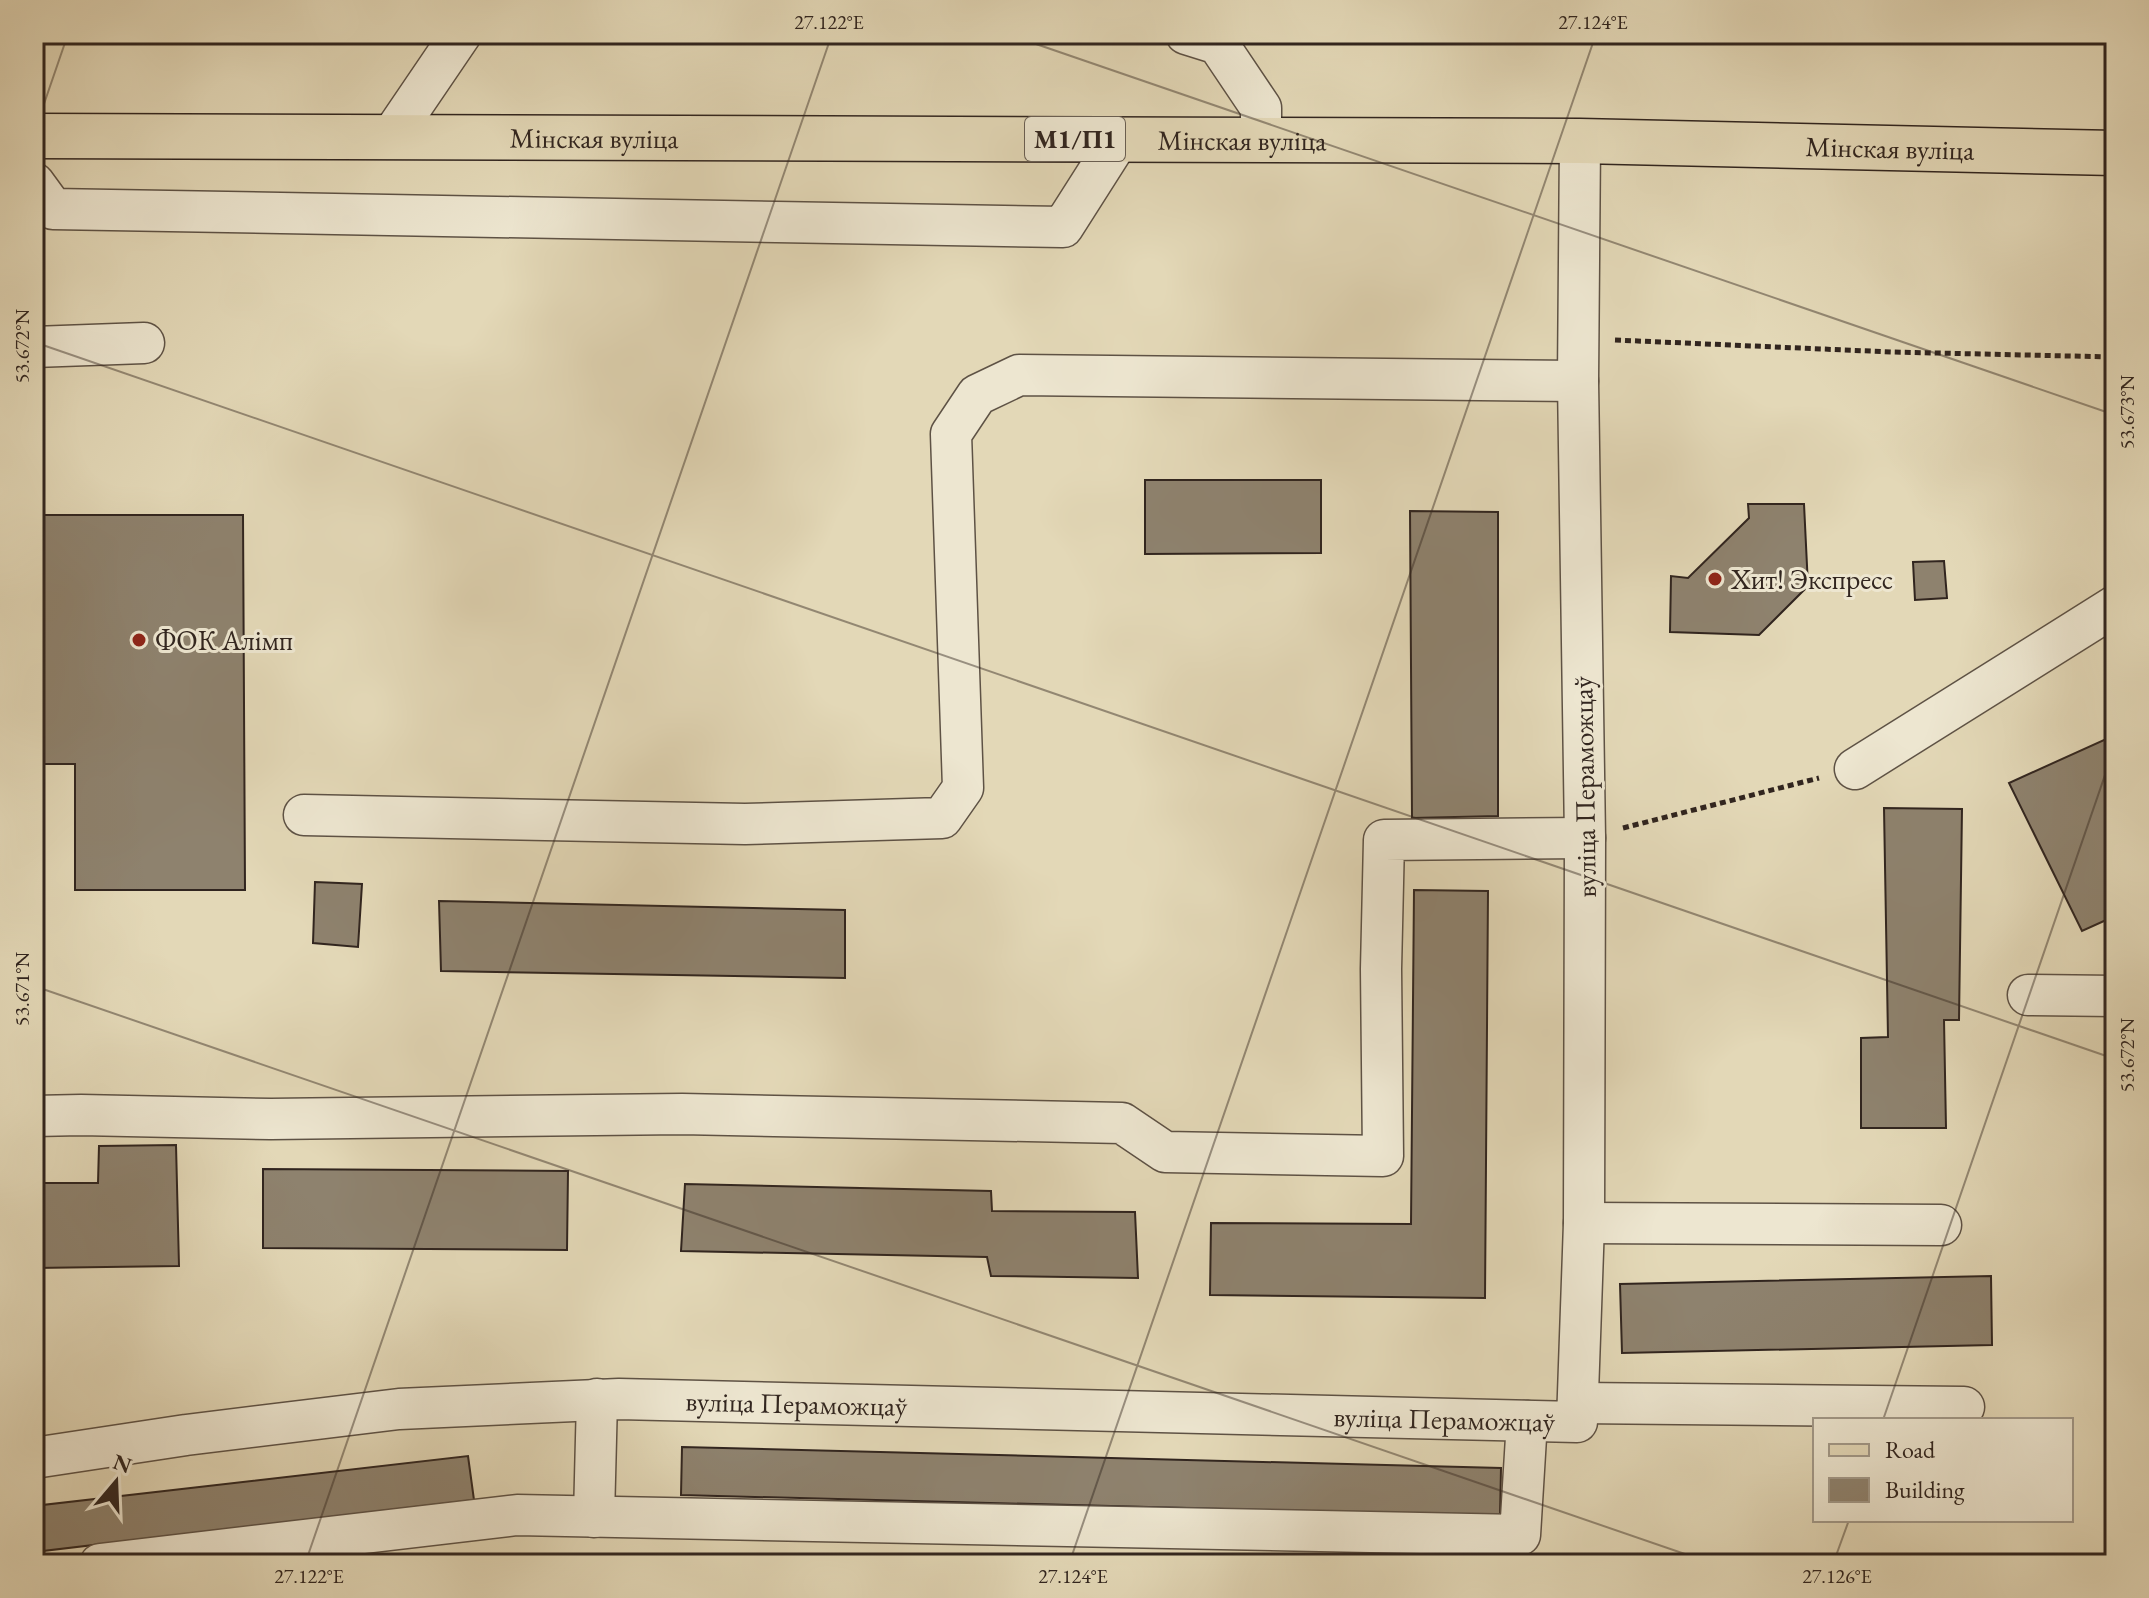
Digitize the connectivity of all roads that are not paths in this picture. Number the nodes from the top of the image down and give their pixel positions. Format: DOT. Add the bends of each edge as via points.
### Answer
graph roads {
  1 [pos="461,34"];
  2 [pos="1186,34"];
  3 [pos="34,136"];
  4 [pos="391,137"];
  5 [pos="1119,139"];
  6 [pos="1261,140"];
  7 [pos="1580,141"];
  8 [pos="2115,153"];
  9 [pos="34,183"];
  10 [pos="144,343"];
  11 [pos="34,347"];
  12 [pos="1578,381"];
  13 [pos="2115,606"];
  14 [pos="1855,769"];
  15 [pos="304,815"];
  16 [pos="1585,838"];
  17 [pos="2028,995"];
  18 [pos="2115,996"];
  19 [pos="34,1116"];
  20 [pos="1584,1223"];
  21 [pos="1941,1225"];
  22 [pos="597,1399"];
  23 [pos="1578,1403"];
  24 [pos="1964,1407"];
  25 [pos="1527,1421"];
  26 [pos="34,1458"];
  27 [pos="594,1517"];
  28 [pos="100,1564"];
  1 -- 4 [label="street"];
  2 -- 6 [label="street" via="1218,44 1261,108"];
  3 -- 4 [label="main road, Мінская вуліца / М1/П1"];
  4 -- 5 [label="main road, Мінская вуліца / М1/П1"];
  5 -- 6 [label="main road, Мінская вуліца / М1/П1"];
  5 -- 9 [label="street" via="1063,227 53,209"];
  6 -- 7 [label="main road, Мінская вуліца / М1/П1"];
  7 -- 8 [label="main road, Мінская вуліца / М1/П1"];
  7 -- 12 [label="street, вуліца Пераможцаў"];
  10 -- 11 [label="street"];
  12 -- 15 [label="street" via="1019,375 977,395 951,434 963,788 942,818 745,824"];
  12 -- 16 [label="street, вуліца Пераможцаў"];
  13 -- 14 [label="street"];
  16 -- 19 [label="street" via="1384,840 1383,1156 1165,1152 1122,1123 682,1114"];
  16 -- 20 [label="street, вуліца Пераможцаў"];
  17 -- 18 [label="street"];
  20 -- 21 [label="street"];
  20 -- 23 [label="street, вуліца Пераможцаў"];
  22 -- 25 [label="street, вуліца Пераможцаў"];
  22 -- 26 [label="street, вуліца Пераможцаў" via="399,1409"];
  22 -- 27 [label="street"];
  23 -- 24 [label="street"];
  23 -- 25 [label="street, вуліца Пераможцаў" via="1577,1422"];
  25 -- 27 [label="street" via="1520,1535"];
  27 -- 28 [label="street" via="517,1515"];
}
